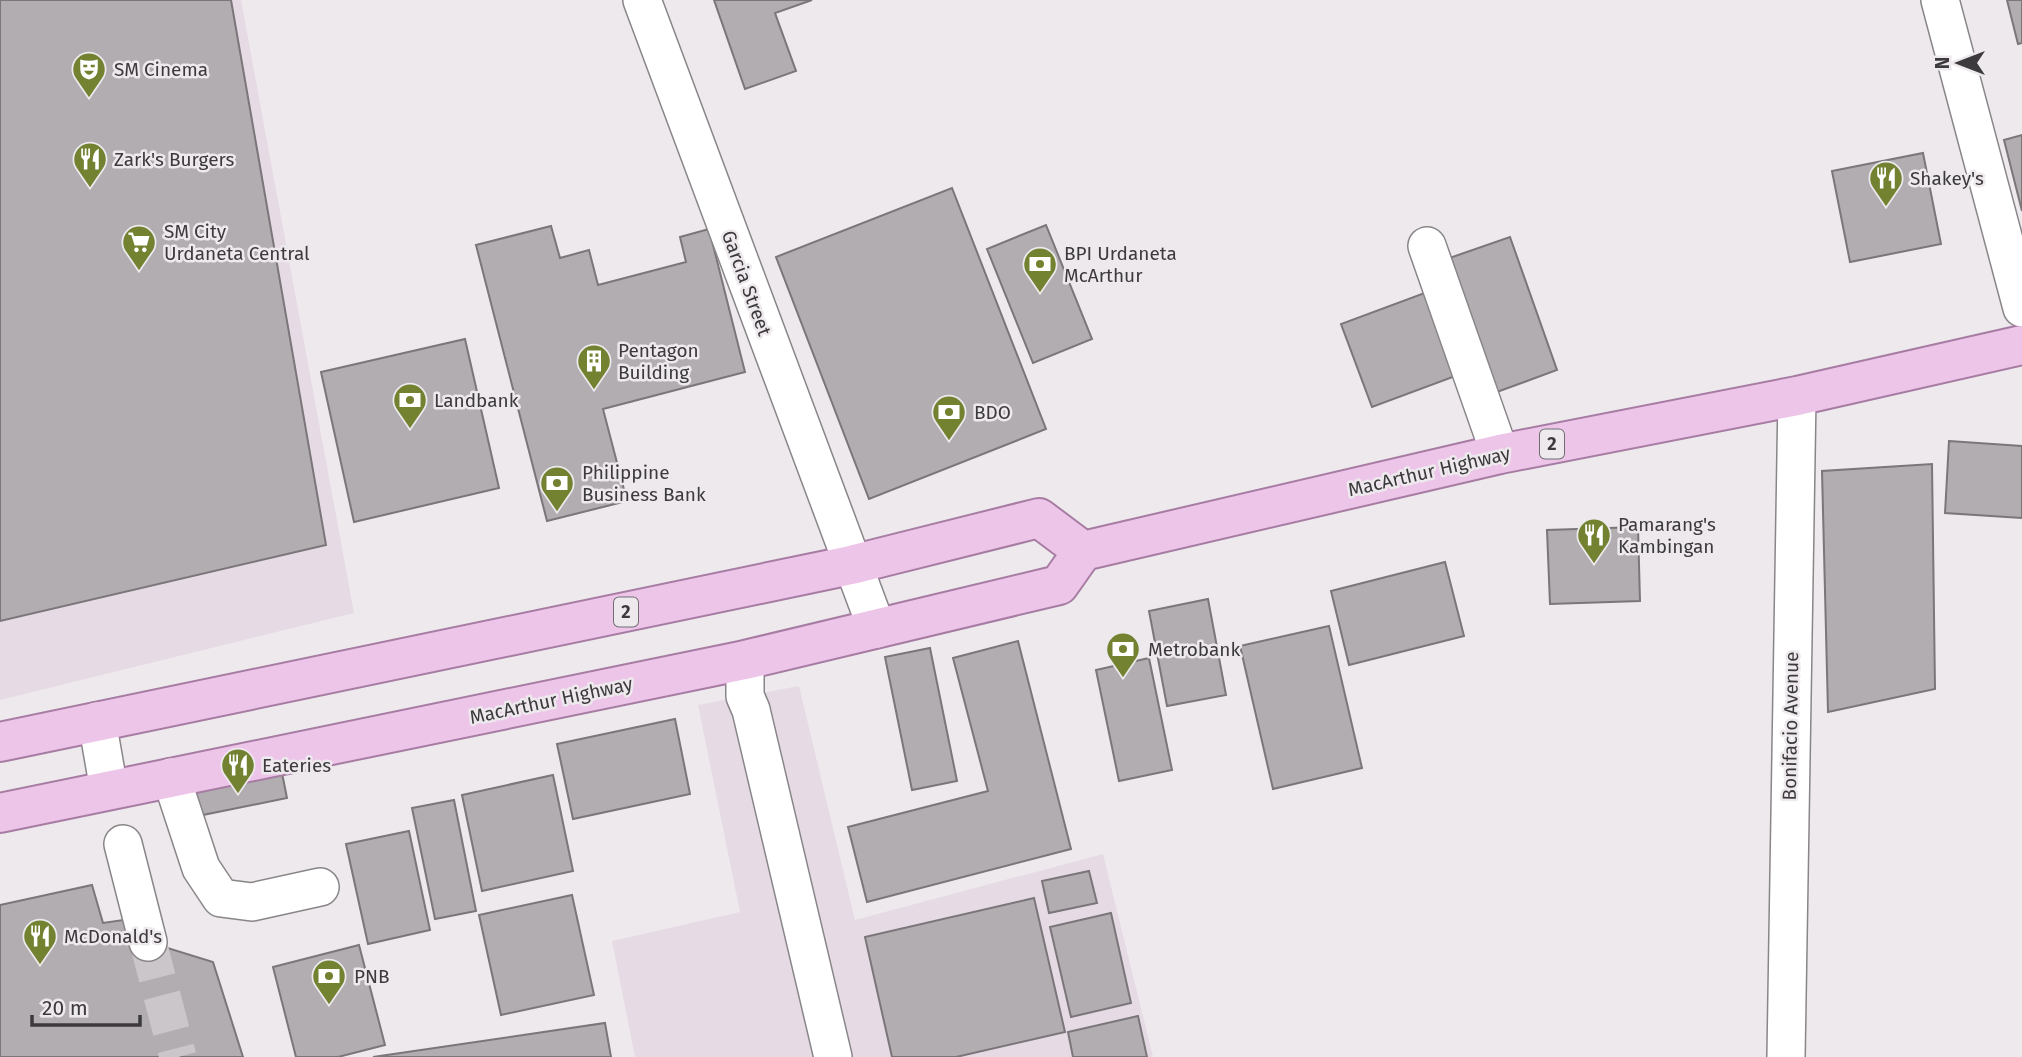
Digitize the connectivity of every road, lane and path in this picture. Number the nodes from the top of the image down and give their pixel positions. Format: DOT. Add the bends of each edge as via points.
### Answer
graph roads {
  1 [pos="642,0"];
  2 [pos="1940,0"];
  3 [pos="1427,246"];
  4 [pos="2022,308"];
  5 [pos="2022,345"];
  6 [pos="1797,396"];
  7 [pos="1500,454"];
  8 [pos="1083,551"];
  9 [pos="851,565"];
  10 [pos="877,629"];
  11 [pos="746,660"];
  12 [pos="97,721"];
  13 [pos="0,742"];
  14 [pos="171,777"];
  15 [pos="109,790"];
  16 [pos="0,813"];
  17 [pos="123,844"];
  18 [pos="320,887"];
  19 [pos="148,942"];
  20 [pos="833,1057"];
  21 [pos="1786,1057"];
  1 -- 9 [label="street, Garcia Street"];
  2 -- 4 [label="street"];
  3 -- 7 [label="street"];
  5 -- 6 [label="main road, MacArthur Highway / 2"];
  6 -- 7 [label="main road, MacArthur Highway / 2"];
  6 -- 21 [label="street, Bonifacio Avenue"];
  7 -- 8 [label="main road, MacArthur Highway / 2"];
  8 -- 9 [label="main road, 2" via="1039,518"];
  8 -- 10 [label="main road, MacArthur Highway" via="1059,585"];
  9 -- 10 [label="street, Garcia Street"];
  9 -- 12 [label="main road, 2"];
  10 -- 11 [label="main road, MacArthur Highway"];
  11 -- 14 [label="main road, MacArthur Highway"];
  11 -- 20 [label="street" via="745,696"];
  12 -- 13 [label="main road, 2"];
  12 -- 15 [label="street"];
  14 -- 15 [label="main road, MacArthur Highway"];
  14 -- 18 [label="street" via="201,868 221,898 252,902"];
  15 -- 16 [label="main road, MacArthur Highway"];
  17 -- 19 [label="street"];
}
